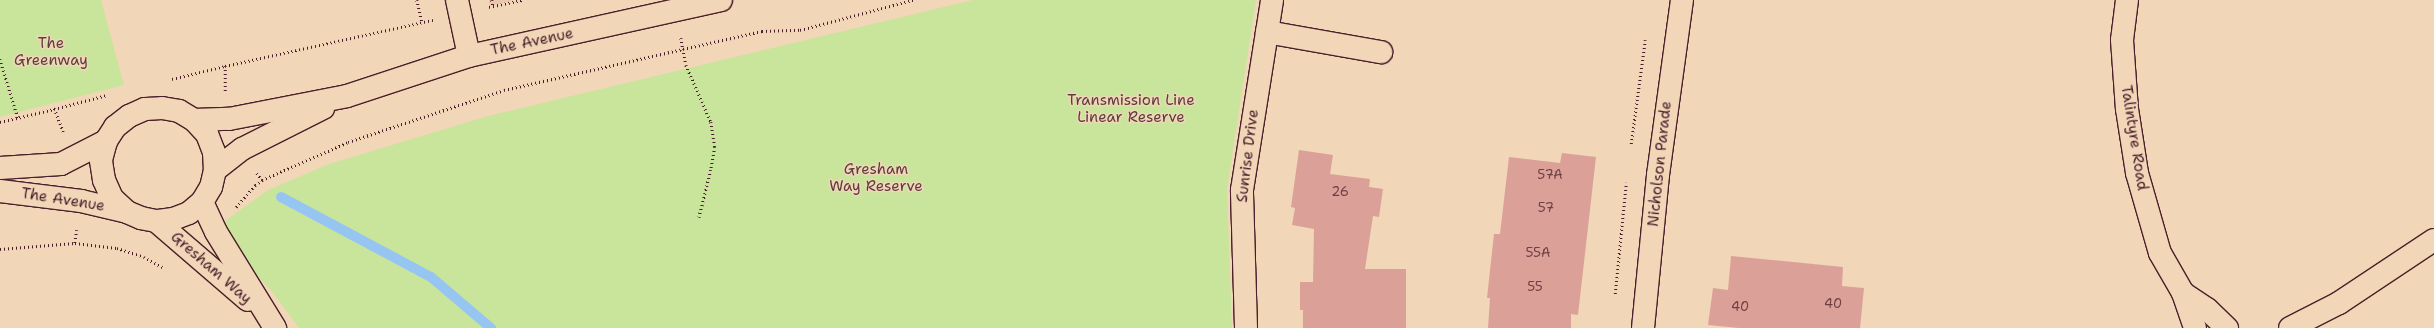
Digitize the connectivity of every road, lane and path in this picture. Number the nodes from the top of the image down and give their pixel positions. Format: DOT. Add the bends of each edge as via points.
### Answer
graph roads {
  1 [pos="418,0"];
  2 [pos="457,0"];
  3 [pos="492,0"];
  4 [pos="721,0"];
  5 [pos="913,0"];
  6 [pos="1272,0"];
  7 [pos="1682,0"];
  8 [pos="2128,0"];
  9 [pos="493,6"];
  10 [pos="675,10"];
  11 [pos="422,22"];
  12 [pos="1267,32"];
  13 [pos="683,49"];
  14 [pos="1381,52"];
  15 [pos="469,56"];
  16 [pos="0,59"];
  17 [pos="224,66"];
  18 [pos="170,80"];
  19 [pos="108,95"];
  20 [pos="347,96"];
  21 [pos="54,109"];
  22 [pos="18,118"];
  23 [pos="194,120"];
  24 [pos="0,122"];
  25 [pos="106,142"];
  26 [pos="74,159"];
  27 [pos="0,168"];
  28 [pos="215,170"];
  29 [pos="262,180"];
  30 [pos="0,191"];
  31 [pos="82,201"];
  32 [pos="202,202"];
  33 [pos="126,212"];
  34 [pos="699,218"];
  35 [pos="156,221"];
  36 [pos="213,225"];
  37 [pos="2434,240"];
  38 [pos="75,243"];
  39 [pos="184,244"];
  40 [pos="0,249"];
  41 [pos="2183,293"];
  42 [pos="2339,303"];
  43 [pos="270,322"];
  44 [pos="1246,328"];
  45 [pos="1643,328"];
  46 [pos="2195,328"];
  47 [pos="2227,328"];
  48 [pos="2290,328"];
  49 [pos="2312,328"];
  1 -- 11 [label="path"];
  2 -- 15 [label="street"];
  3 -- 9 [label="path"];
  4 -- 10 [label="street, The Avenue"];
  5 -- 13 [label="path" via="800,30 762,31"];
  6 -- 12 [label="street, Sunrise Drive"];
  7 -- 45 [label="street, Nicholson Parade" via="1659,168"];
  8 -- 41 [label="street, Talintyre Road" via="2122,40 2127,109 2137,173 2160,253"];
  10 -- 13 [label="path"];
  10 -- 15 [label="street, The Avenue"];
  12 -- 14 [label="street"];
  12 -- 44 [label="street, Sunrise Drive" via="1242,190"];
  13 -- 34 [label="path" via="686,65 711,122 714,147"];
  15 -- 20 [label="street, The Avenue"];
  16 -- 22 [label="path"];
  17 -- 18 [label="path"];
  19 -- 21 [label="path"];
  20 -- 23 [label="street, The Avenue" via="235,118"];
  20 -- 28 [label="street, The Avenue" via="242,149"];
  21 -- 22 [label="path"];
  21 -- 26 [label="path"];
  22 -- 24 [label="path"];
  23 -- 25 [label="street" via="179,111 145,109 129,116 116,127"];
  23 -- 28 [label="street" via="207,134 214,152"];
  25 -- 26 [label="street, The Avenue"];
  25 -- 33 [label="street" via="101,160 104,180 112,198"];
  26 -- 27 [label="street, The Avenue" via="47,166"];
  28 -- 32 [label="street" via="211,187"];
  29 -- 36 [label="path"];
  30 -- 31 [label="street, The Avenue"];
  31 -- 33 [label="street, The Avenue"];
  31 -- 38 [label="path"];
  32 -- 35 [label="street" via="189,213 173,219"];
  32 -- 36 [label="street, Gresham Way"];
  33 -- 35 [label="street"];
  35 -- 39 [label="street, Gresham Way"];
  36 -- 43 [label="street, Gresham Way"];
  37 -- 42 [label="street"];
  38 -- 39 [label="path" via="117,248 144,257 164,268"];
  38 -- 40 [label="path"];
  39 -- 43 [label="street, Gresham Way"];
  41 -- 46 [label="street, Talintyre Road"];
  41 -- 47 [label="street, Talintyre Road" via="2208,309"];
  42 -- 48 [label="street"];
  42 -- 49 [label="street"];
}
